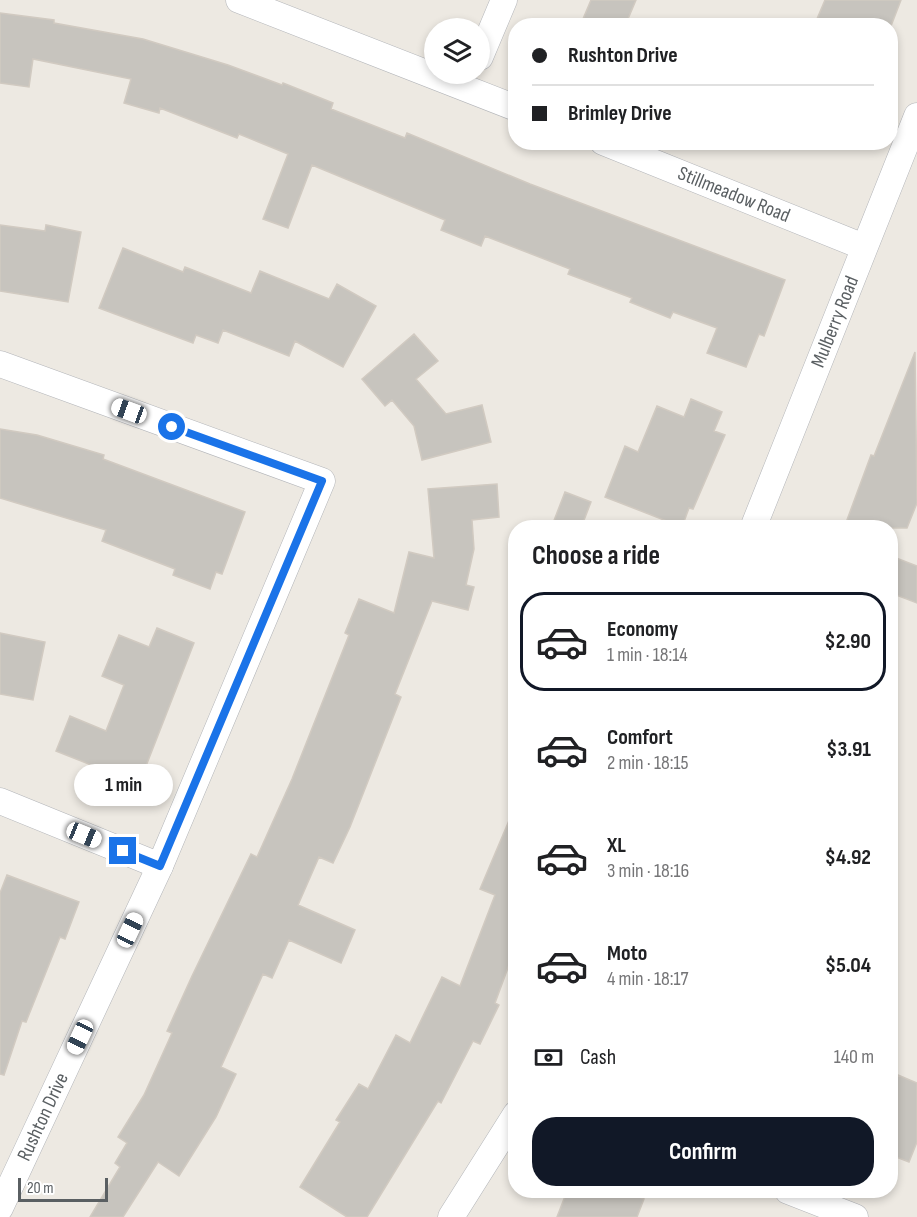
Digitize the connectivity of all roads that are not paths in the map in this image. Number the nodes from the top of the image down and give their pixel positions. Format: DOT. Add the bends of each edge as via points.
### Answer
graph roads {
  1 [pos="239,0"];
  2 [pos="504,0"];
  3 [pos="490,33"];
  4 [pos="424,65"];
  5 [pos="475,84"];
  6 [pos="508,103"];
  7 [pos="917,116"];
  8 [pos="623,150"];
  9 [pos="864,247"];
  10 [pos="0,364"];
  11 [pos="756,520"];
  12 [pos="0,801"];
  13 [pos="160,866"];
  14 [pos="508,1127"];
  15 [pos="806,1198"];
  16 [pos="0,1208"];
  17 [pos="451,1217"];
  18 [pos="855,1217"];
  1 -- 4 [label="street"];
  2 -- 3 [label="street"];
  5 -- 6 [label="street"];
  7 -- 9 [label="street, Mulberry Road"];
  8 -- 9 [label="street, Stillmeadow Road"];
  9 -- 11 [label="street, Mulberry Road"];
  10 -- 13 [label="street, Rushton Drive" via="322,481"];
  12 -- 13 [label="street"];
  13 -- 16 [label="street, Rushton Drive"];
  14 -- 17 [label="street"];
  15 -- 18 [label="street"];
}
